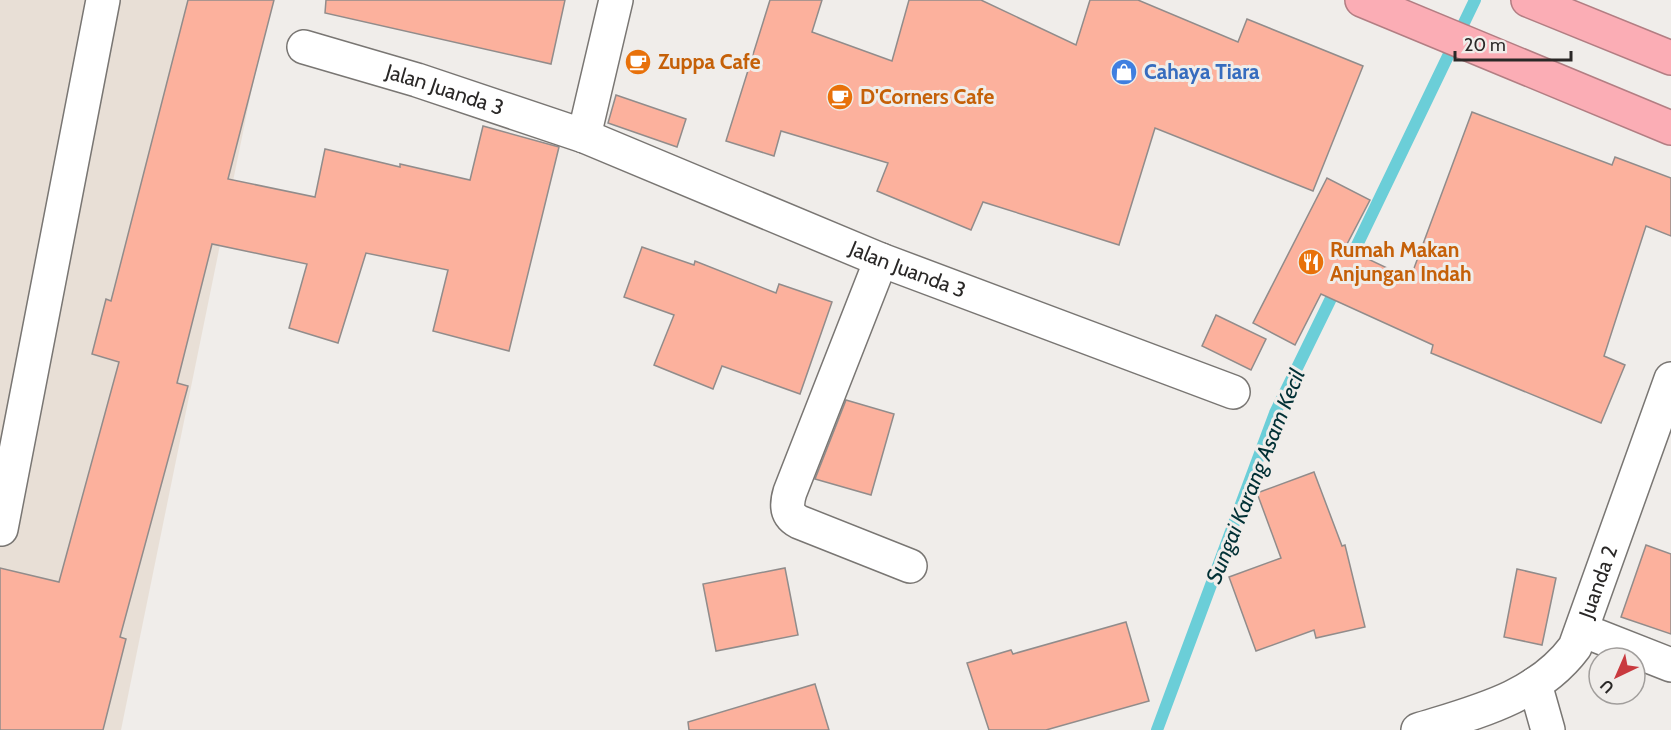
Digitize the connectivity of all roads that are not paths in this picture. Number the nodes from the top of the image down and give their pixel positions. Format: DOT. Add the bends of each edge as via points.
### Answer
graph roads {
  1 [pos="103,0"];
  2 [pos="616,0"];
  3 [pos="1528,0"];
  4 [pos="1366,2"];
  5 [pos="304,47"];
  6 [pos="1671,58"];
  7 [pos="1671,128"];
  8 [pos="584,136"];
  9 [pos="881,260"];
  10 [pos="1671,379"];
  11 [pos="1233,392"];
  12 [pos="1,529"];
  13 [pos="910,566"];
  14 [pos="1582,630"];
  15 [pos="1671,665"];
  16 [pos="1535,684"];
  17 [pos="1418,730"];
  18 [pos="1548,730"];
  1 -- 12 [label="street"];
  2 -- 8 [label="street"];
  3 -- 6 [label="highway"];
  4 -- 7 [label="highway"];
  5 -- 8 [label="street, Jalan Juanda 3"];
  8 -- 9 [label="street, Jalan Juanda 3"];
  9 -- 11 [label="street, Jalan Juanda 3"];
  9 -- 13 [label="street" via="790,492 788,509 799,522"];
  10 -- 14 [label="street, Juanda 2"];
  14 -- 15 [label="street"];
  14 -- 16 [label="street, Juanda 2" via="1567,658"];
  16 -- 17 [label="street, Juanda 2" via="1477,714"];
  16 -- 18 [label="street"];
}
